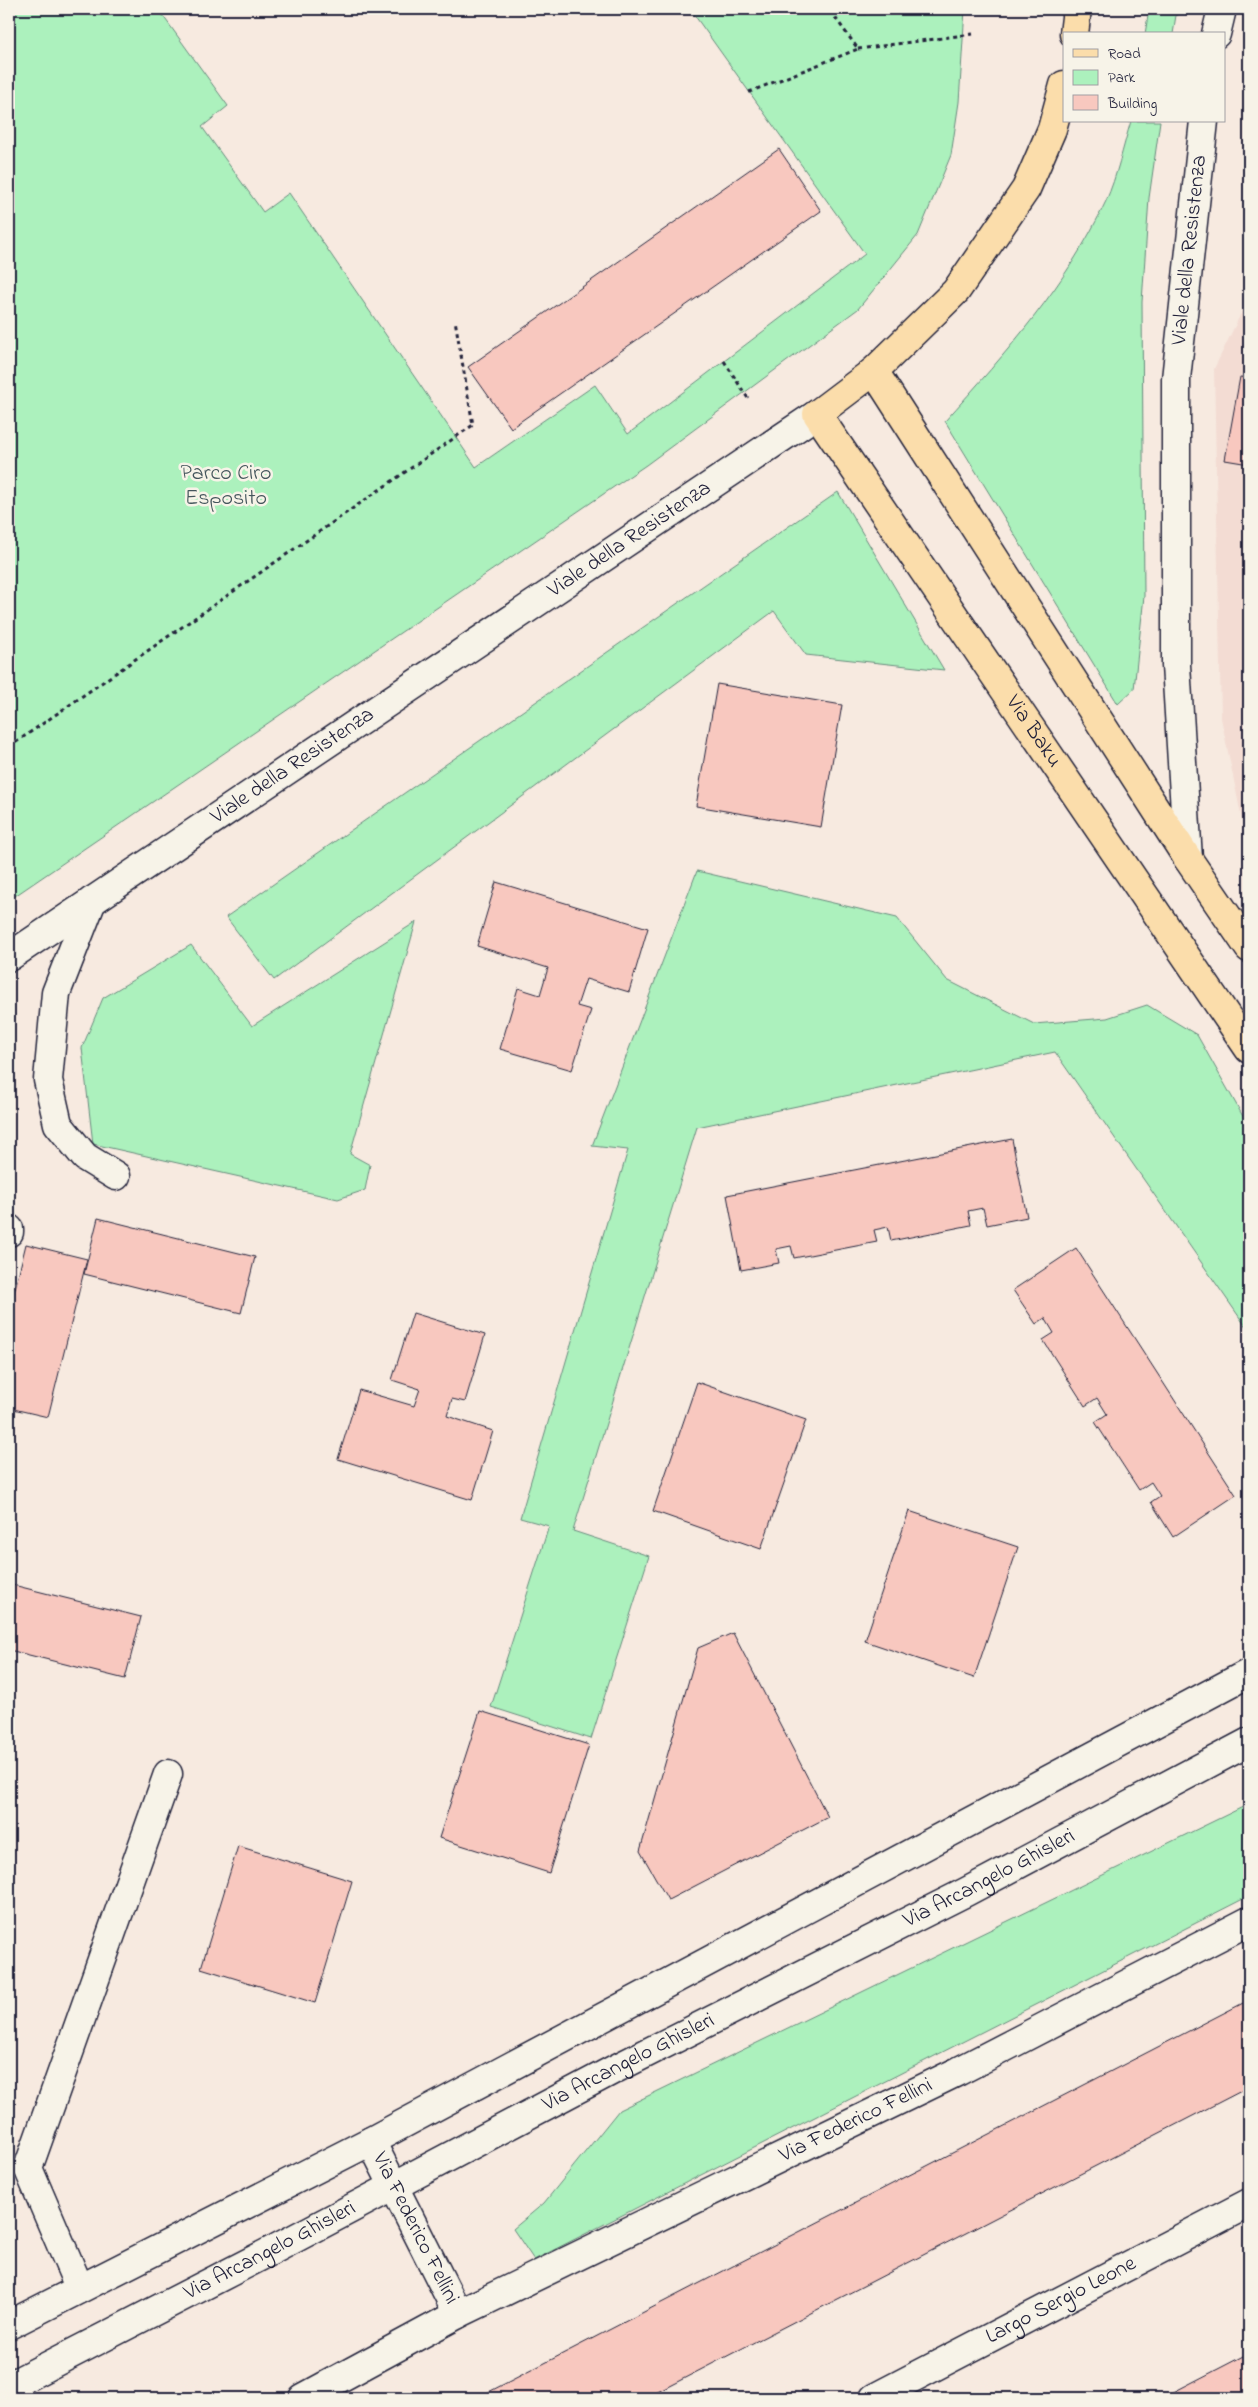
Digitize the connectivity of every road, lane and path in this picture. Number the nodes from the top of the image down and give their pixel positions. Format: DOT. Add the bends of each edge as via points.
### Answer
graph roads {
  1 [pos="829,9"];
  2 [pos="1077,9"];
  3 [pos="1222,9"];
  4 [pos="1074,32"];
  5 [pos="1216,32"];
  6 [pos="973,34"];
  7 [pos="858,48"];
  8 [pos="1063,90"];
  9 [pos="749,92"];
  10 [pos="1204,122"];
  11 [pos="455,320"];
  12 [pos="724,361"];
  13 [pos="874,371"];
  14 [pos="749,400"];
  15 [pos="817,414"];
  16 [pos="9,747"];
  17 [pos="1188,859"];
  18 [pos="92,901"];
  19 [pos="1249,948"];
  20 [pos="9,957"];
  21 [pos="1249,1049"];
  22 [pos="116,1176"];
  23 [pos="1249,1672"];
  24 [pos="1249,1742"];
  25 [pos="168,1774"];
  26 [pos="1249,1921"];
  27 [pos="371,2141"];
  28 [pos="394,2186"];
  29 [pos="1249,2203"];
  30 [pos="79,2287"];
  31 [pos="458,2314"];
  32 [pos="9,2324"];
  33 [pos="9,2386"];
  34 [pos="303,2398"];
  35 [pos="874,2398"];
  1 -- 7 [label="path"];
  2 -- 4 [label="main road"];
  3 -- 5 [label="street"];
  6 -- 7 [label="path"];
  7 -- 9 [label="path"];
  8 -- 13 [label="main road, Viale della Resistenza" via="1052,129 1026,188 956,291"];
  10 -- 17 [label="street, Viale della Resistenza" via="1176,379 1176,665"];
  11 -- 16 [label="path" via="473,425"];
  12 -- 14 [label="path"];
  13 -- 15 [label="main road, Viale della Resistenza"];
  13 -- 17 [label="main road"];
  15 -- 18 [label="street, Viale della Resistenza"];
  15 -- 21 [label="main road, Via Baku"];
  17 -- 19 [label="main road"];
  18 -- 20 [label="street, Viale della Resistenza"];
  18 -- 22 [label="street" via="56,993 48,1080 58,1124 85,1157"];
  23 -- 27 [label="street"];
  24 -- 28 [label="street, Via Arcangelo Ghisleri" via="966,1892 615,2069"];
  25 -- 30 [label="street" via="28,2168"];
  26 -- 31 [label="street, Via Federico Fellini" via="958,2071"];
  27 -- 28 [label="street, Via Federico Fellini"];
  27 -- 30 [label="street"];
  28 -- 31 [label="street, Via Federico Fellini"];
  28 -- 33 [label="street, Via Arcangelo Ghisleri"];
  29 -- 35 [label="street, Largo Sergio Leone"];
  30 -- 32 [label="street"];
  31 -- 34 [label="street, Via Federico Fellini"];
}
